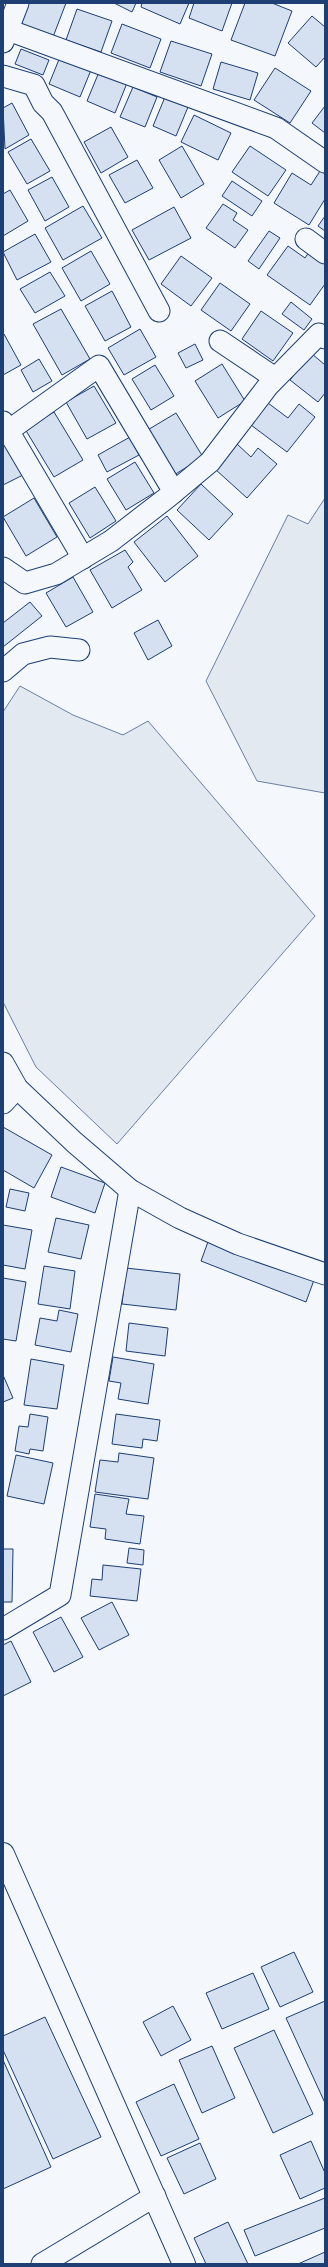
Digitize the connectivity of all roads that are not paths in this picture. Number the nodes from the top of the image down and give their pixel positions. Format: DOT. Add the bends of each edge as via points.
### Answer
graph roads {
  1 [pos="18,3"];
  2 [pos="5,36"];
  3 [pos="3,76"];
  4 [pos="325,162"];
  5 [pos="306,239"];
  6 [pos="325,253"];
  7 [pos="159,311"];
  8 [pos="325,338"];
  9 [pos="220,340"];
  10 [pos="275,378"];
  11 [pos="6,427"];
  12 [pos="174,492"];
  13 [pos="83,558"];
  14 [pos="3,568"];
  15 [pos="79,650"];
  16 [pos="3,671"];
  17 [pos="3,1063"];
  18 [pos="10,1095"];
  19 [pos="130,1190"];
  20 [pos="325,1274"];
  21 [pos="3,1629"];
  22 [pos="3,1854"];
  23 [pos="155,2196"];
  24 [pos="42,2264"];
  25 [pos="184,2264"];
  1 -- 2 [label="street"];
  2 -- 4 [label="street" via="276,128"];
  3 -- 7 [label="street" via="34,85 43,103 52,112"];
  5 -- 6 [label="street"];
  8 -- 10 [label="street" via="319,334"];
  9 -- 10 [label="street"];
  10 -- 12 [label="street" via="210,462"];
  11 -- 12 [label="street" via="99,366"];
  11 -- 13 [label="street"];
  12 -- 13 [label="street" via="111,541"];
  13 -- 14 [label="street" via="56,574 25,583"];
  15 -- 16 [label="street" via="50,647 23,654"];
  17 -- 18 [label="street"];
  18 -- 19 [label="street" via="74,1142"];
  19 -- 20 [label="street" via="180,1218 238,1244"];
  19 -- 21 [label="street" via="60,1595"];
  22 -- 23 [label="street"];
  23 -- 24 [label="street"];
  23 -- 25 [label="street"];
}
